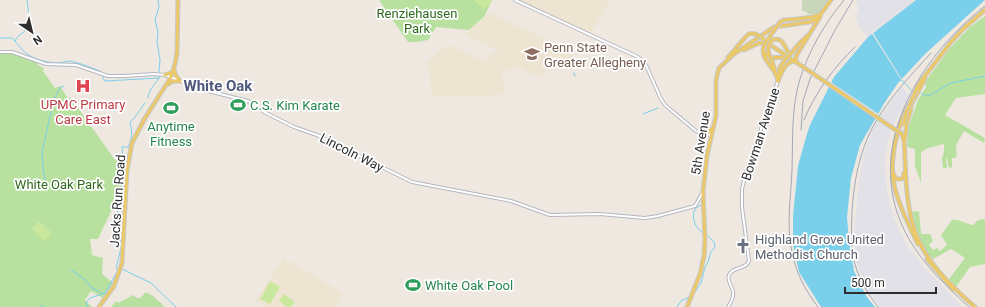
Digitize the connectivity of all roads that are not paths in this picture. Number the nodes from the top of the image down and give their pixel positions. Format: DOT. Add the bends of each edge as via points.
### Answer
graph roads {
  1 [pos="178,0"];
  2 [pos="514,0"];
  3 [pos="831,0"];
  4 [pos="985,10"];
  5 [pos="822,13"];
  6 [pos="818,20"];
  7 [pos="765,47"];
  8 [pos="0,52"];
  9 [pos="734,54"];
  10 [pos="791,58"];
  11 [pos="796,61"];
  12 [pos="932,66"];
  13 [pos="719,68"];
  14 [pos="173,71"];
  15 [pos="776,74"];
  16 [pos="164,75"];
  17 [pos="171,77"];
  18 [pos="180,81"];
  19 [pos="778,81"];
  20 [pos="166,86"];
  21 [pos="916,90"];
  22 [pos="916,95"];
  23 [pos="713,126"];
  24 [pos="900,132"];
  25 [pos="704,134"];
  26 [pos="711,135"];
  27 [pos="904,145"];
  28 [pos="904,173"];
  29 [pos="901,179"];
  30 [pos="703,192"];
  31 [pos="896,192"];
  32 [pos="918,244"];
  33 [pos="99,307"];
  34 [pos="687,307"];
  35 [pos="728,307"];
  36 [pos="974,307"];
  1 -- 14 [label="main road, Jacks Run Road" via="177,53"];
  2 -- 25 [label="main road" via="644,61 663,102 696,131"];
  3 -- 5 [label="main road"];
  4 -- 12 [label="main road" via="958,34"];
  5 -- 6 [label="main road"];
  5 -- 7 [label="main road, bridge" via="813,17 780,22"];
  5 -- 9 [label="main road" via="814,21 774,27"];
  6 -- 11 [label="main road" via="796,56"];
  6 -- 19 [label="main road, bridge" via="784,60"];
  7 -- 10 [label="main road" via="765,55 769,58"];
  7 -- 10 [label="main road, bridge" via="772,40 778,39 783,42"];
  7 -- 15 [label="main road, bridge"];
  7 -- 15 [label="main road" via="763,56"];
  8 -- 16 [label="main road, Lincoln Way" via="12,52 50,64 76,65 105,75"];
  9 -- 10 [label="main road" via="764,42"];
  9 -- 13 [label="main road"];
  10 -- 11 [label="main road"];
  10 -- 13 [label="main road, bridge" via="756,34 751,34"];
  11 -- 19 [label="main road" via="785,66"];
  11 -- 24 [label="main road, bridge"];
  12 -- 21 [label="main road"];
  12 -- 22 [label="main road"];
  13 -- 23 [label="main road, 5th Avenue"];
  14 -- 16 [label="main road"];
  14 -- 17 [label="main road, Jacks Run Road"];
  14 -- 18 [label="main road"];
  15 -- 19 [label="main road"];
  16 -- 17 [label="main road, Lincoln Way"];
  17 -- 18 [label="main road, Lincoln Way"];
  17 -- 20 [label="main road, Jacks Run Road"];
  18 -- 20 [label="main road" via="173,81"];
  18 -- 30 [label="main road, Lincoln Way" via="248,101 294,127 317,135 412,182 511,201 550,215 650,217 695,206"];
  19 -- 35 [label="main road, Bowman Avenue" via="742,190 749,262 729,275 733,290"];
  20 -- 33 [label="main road, Jacks Run Road" via="132,143 127,170 122,263 114,286"];
  21 -- 24 [label="main road, bridge" via="906,113 904,128"];
  21 -- 31 [label="main road, bridge" via="906,109 896,140 893,173"];
  22 -- 27 [label="main road" via="907,122"];
  22 -- 29 [label="main road" via="901,126 895,150 894,175 896,179"];
  23 -- 25 [label="main road"];
  23 -- 26 [label="main road, 5th Avenue"];
  24 -- 27 [label="main road"];
  24 -- 28 [label="main road"];
  25 -- 26 [label="main road"];
  26 -- 30 [label="main road, 5th Avenue"];
  27 -- 36 [label="main road" via="910,211 917,237 937,268"];
  28 -- 29 [label="main road"];
  28 -- 32 [label="main road" via="908,211"];
  29 -- 31 [label="main road" via="896,185"];
  30 -- 34 [label="main road, 5th Avenue" via="704,256"];
  31 -- 32 [label="main road"];
  32 -- 36 [label="main road" via="940,275"];
}
